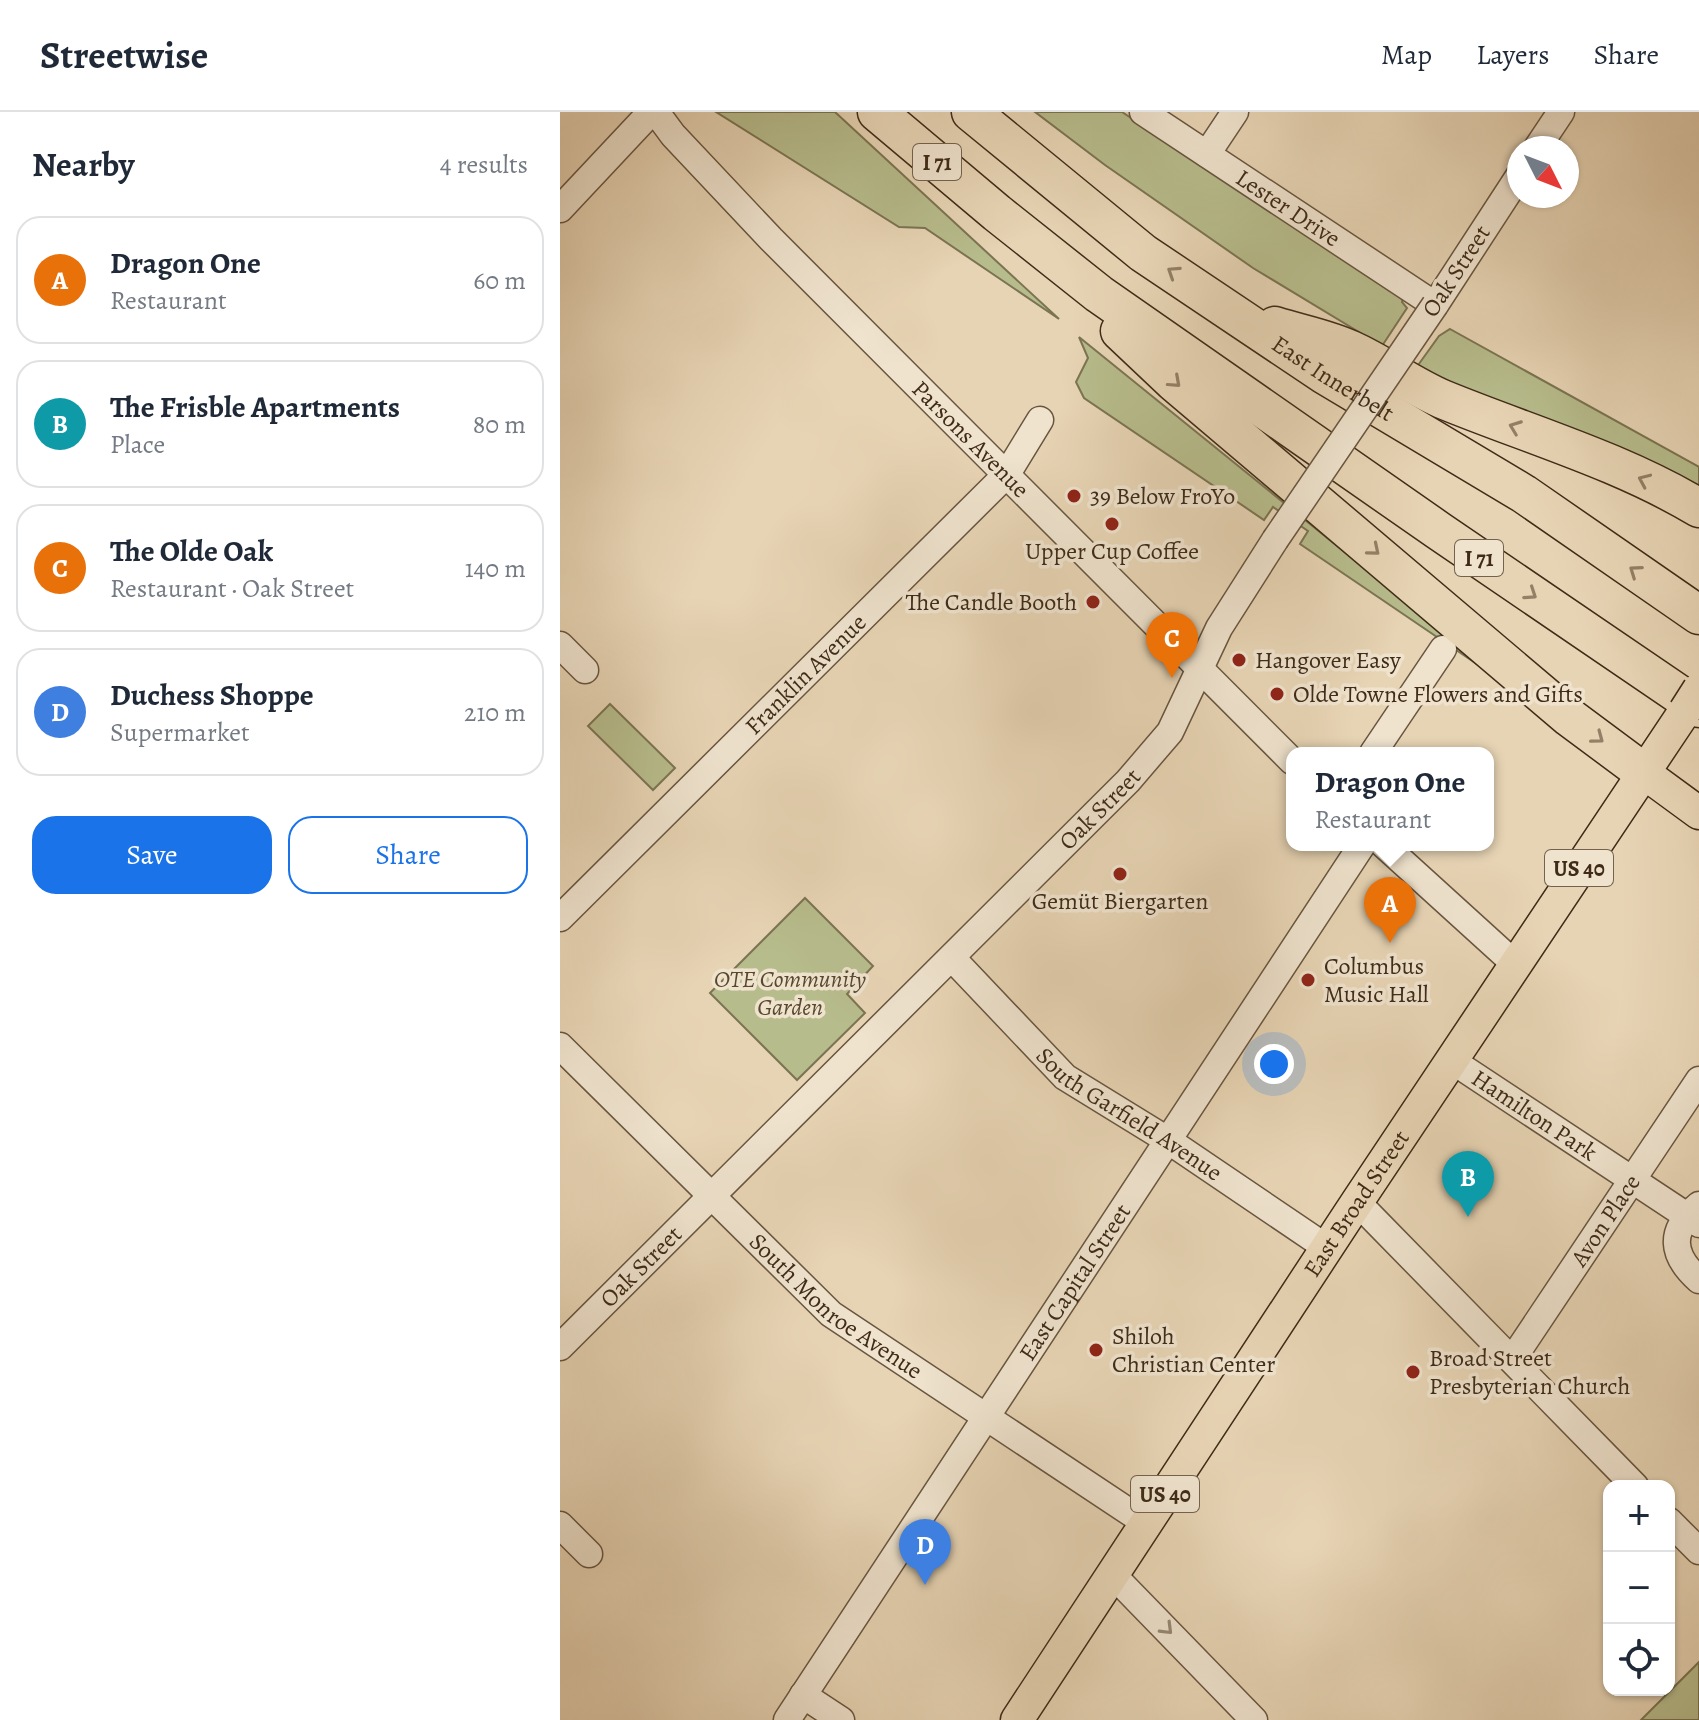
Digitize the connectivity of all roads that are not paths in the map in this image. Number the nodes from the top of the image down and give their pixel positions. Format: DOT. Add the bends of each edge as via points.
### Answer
graph roads {
  1 [pos="654,112"];
  2 [pos="877,112"];
  3 [pos="1143,112"];
  4 [pos="1235,112"];
  5 [pos="1561,112"];
  6 [pos="976,116"];
  7 [pos="1545,136"];
  8 [pos="1207,154"];
  9 [pos="1507,194"];
  10 [pos="560,209"];
  11 [pos="997,213"];
  12 [pos="1435,305"];
  13 [pos="1238,315"];
  14 [pos="1040,420"];
  15 [pos="1007,474"];
  16 [pos="1699,508"];
  17 [pos="1699,615"];
  18 [pos="560,645"];
  19 [pos="1443,649"];
  20 [pos="585,670"];
  21 [pos="1199,671"];
  22 [pos="1699,689"];
  23 [pos="1699,708"];
  24 [pos="1377,747"];
  25 [pos="1286,755"];
  26 [pos="1650,762"];
  27 [pos="1699,813"];
  28 [pos="1358,851"];
  29 [pos="1391,851"];
  30 [pos="560,918"];
  31 [pos="952,958"];
  32 [pos="1515,964"];
  33 [pos="560,1046"];
  34 [pos="1451,1060"];
  35 [pos="1699,1080"];
  36 [pos="1169,1141"];
  37 [pos="1631,1181"];
  38 [pos="712,1196"];
  39 [pos="1357,1202"];
  40 [pos="1695,1215"];
  41 [pos="1327,1248"];
  42 [pos="1699,1280"];
  43 [pos="560,1347"];
  44 [pos="1512,1360"];
  45 [pos="985,1417"];
  46 [pos="1629,1480"];
  47 [pos="1146,1523"];
  48 [pos="560,1525"];
  49 [pos="1675,1527"];
  50 [pos="1699,1551"];
  51 [pos="589,1554"];
  52 [pos="1112,1574"];
  53 [pos="803,1695"];
  54 [pos="787,1720"];
  55 [pos="841,1720"];
  56 [pos="1017,1720"];
  57 [pos="1254,1720"];
  1 -- 10 [label="street"];
  1 -- 15 [label="street, Parsons Avenue" via="771,239"];
  2 -- 11 [label="highway, I 71"];
  3 -- 8 [label="street, Lester Drive"];
  4 -- 8 [label="street"];
  5 -- 7 [label="street"];
  13 -- 6 [label="highway, East Innerbelt / I 71, one-way" via="1143,253"];
  8 -- 12 [label="street, Lester Drive"];
  9 -- 12 [label="street, Oak Street"];
  11 -- 23 [label="highway, I 71, one-way" via="1099,294"];
  11 -- 26 [label="highway, one-way" via="1174,382 1569,717"];
  12 -- 21 [label="street, Oak Street, bridge" via="1233,604"];
  16 -- 13 [label="highway, one-way" via="1588,455 1409,384 1350,349"];
  17 -- 13 [label="highway, East Innerbelt / I 71, one-way" via="1524,494 1325,375"];
  14 -- 15 [label="street, Franklin Avenue"];
  15 -- 21 [label="street, Parsons Avenue"];
  15 -- 30 [label="street, Franklin Avenue"];
  18 -- 20 [label="street"];
  19 -- 24 [label="street"];
  21 -- 25 [label="street, Parsons Avenue"];
  21 -- 31 [label="street, Oak Street" via="1170,732 1128,781"];
  22 -- 26 [label="main road, East Broad Street / US 40, bridge"];
  26 -- 27 [label="main road"];
  26 -- 32 [label="main road, East Broad Street / US 40"];
  28 -- 36 [label="street, East Capital Street"];
  29 -- 32 [label="street"];
  31 -- 36 [label="street, South Garfield Avenue" via="1065,1077"];
  31 -- 38 [label="street, Oak Street"];
  32 -- 34 [label="main road, East Broad Street / US 40"];
  33 -- 38 [label="street, South Monroe Avenue"];
  34 -- 37 [label="street, Hamilton Park"];
  34 -- 39 [label="main road, East Broad Street / US 40"];
  35 -- 37 [label="street, Avon Place"];
  36 -- 41 [label="street, South Garfield Avenue"];
  36 -- 45 [label="street, East Capital Street"];
  37 -- 40 [label="street, Hamilton Park"];
  37 -- 44 [label="street, Avon Place"];
  38 -- 43 [label="street, Oak Street"];
  38 -- 45 [label="street, South Monroe Avenue" via="831,1314"];
  39 -- 41 [label="main road, East Broad Street / US 40"];
  39 -- 44 [label="street"];
  40 -- 42 [label="street" via="1676,1243 1682,1264"];
  41 -- 47 [label="main road, East Broad Street / US 40"];
  44 -- 46 [label="street"];
  45 -- 47 [label="street, South Monroe Avenue"];
  45 -- 53 [label="street, East Capital Street"];
  47 -- 52 [label="main road, East Broad Street / US 40"];
  48 -- 51 [label="street"];
  49 -- 50 [label="street"];
  52 -- 56 [label="main road, East Broad Street / US 40"];
  52 -- 57 [label="street, one-way"];
  53 -- 54 [label="street, East Capital Street"];
  53 -- 55 [label="street"];
}
